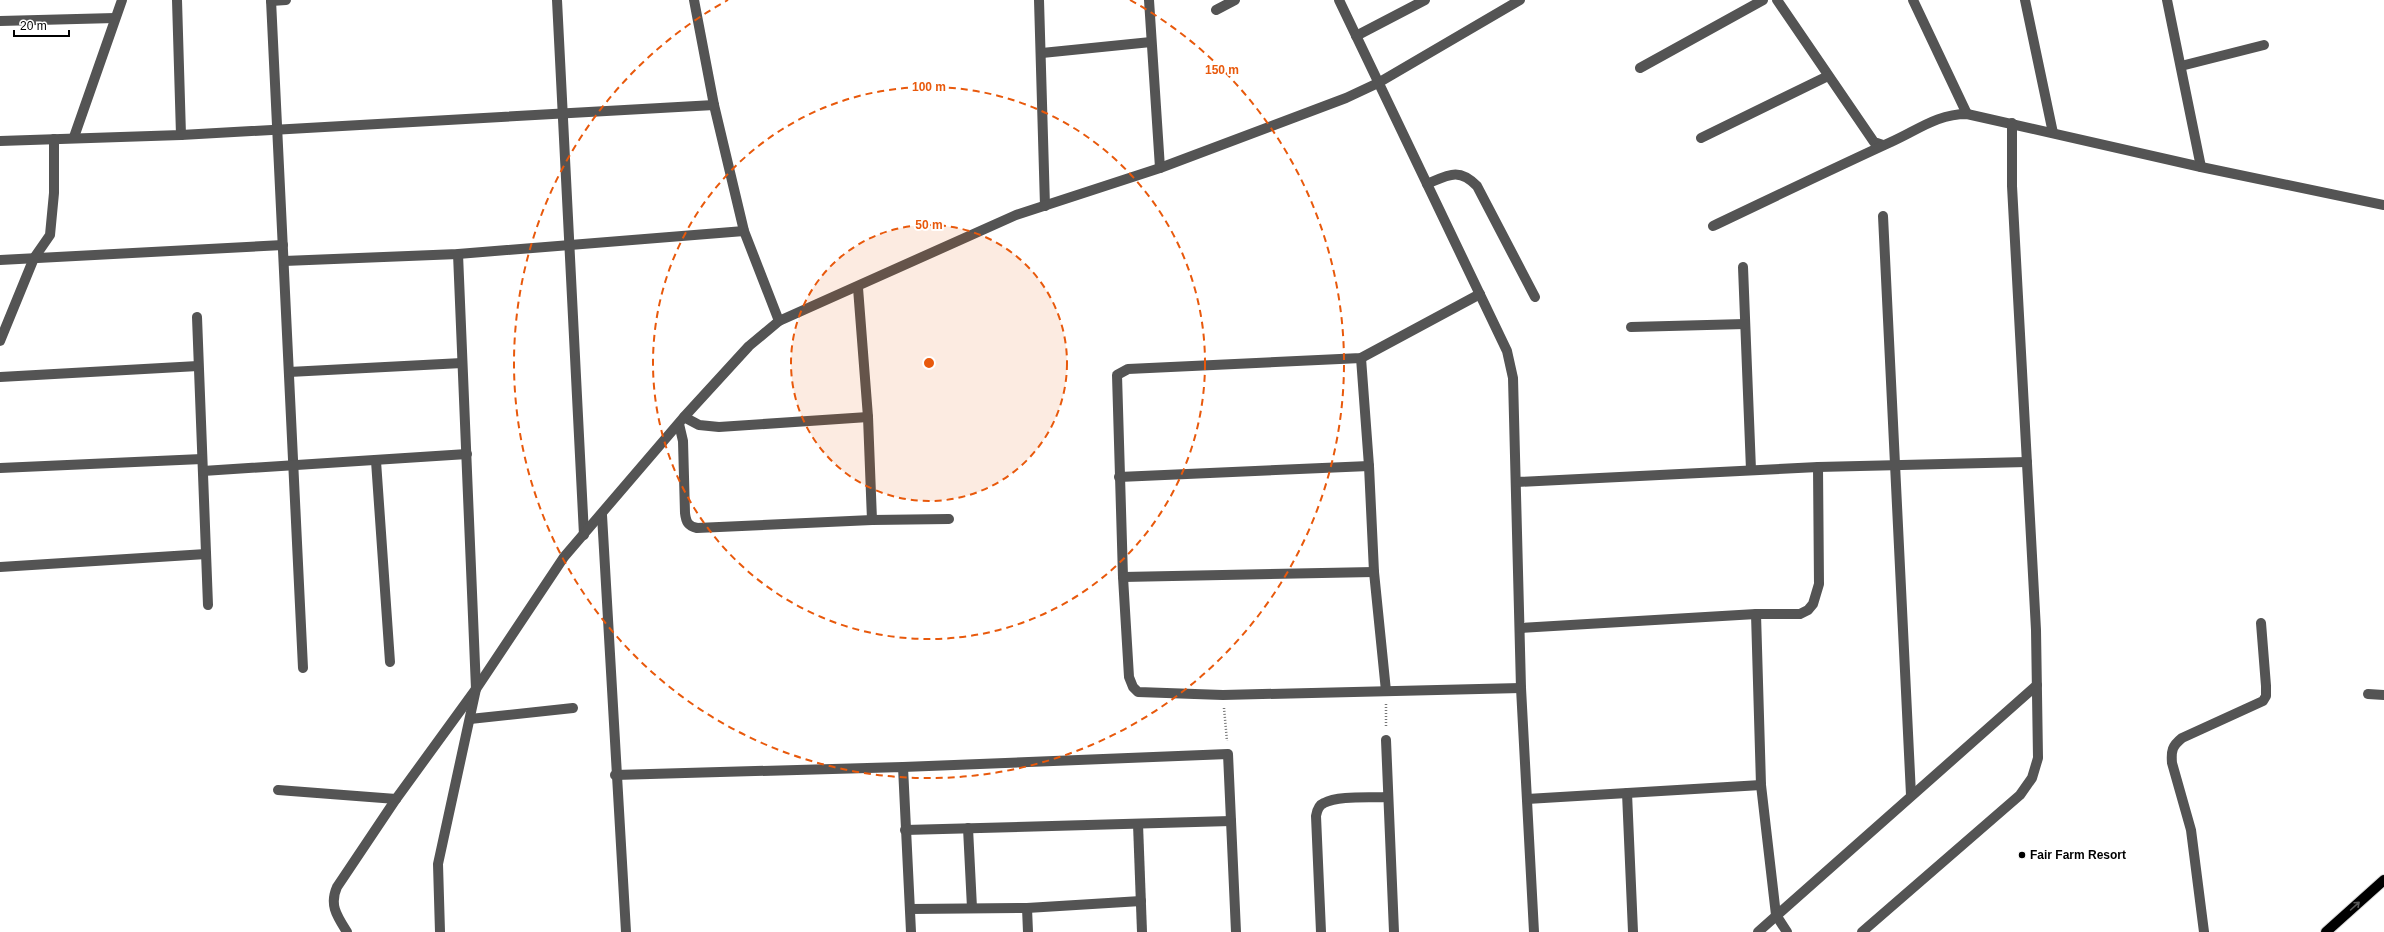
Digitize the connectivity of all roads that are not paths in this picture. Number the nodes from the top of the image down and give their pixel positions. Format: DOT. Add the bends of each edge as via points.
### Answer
graph roads {
  1 [pos="122,0"];
  2 [pos="177,0"];
  3 [pos="271,0"];
  4 [pos="286,0"];
  5 [pos="558,0"];
  6 [pos="694,0"];
  7 [pos="1039,0"];
  8 [pos="1148,0"];
  9 [pos="1235,0"];
  10 [pos="1339,0"];
  11 [pos="1425,0"];
  12 [pos="1520,0"];
  13 [pos="1763,0"];
  14 [pos="1777,0"];
  15 [pos="1913,0"];
  16 [pos="2025,0"];
  17 [pos="2167,0"];
  18 [pos="1216,10"];
  19 [pos="115,18"];
  20 [pos="0,21"];
  21 [pos="1356,36"];
  22 [pos="1151,42"];
  23 [pos="2264,45"];
  24 [pos="1042,53"];
  25 [pos="2181,66"];
  26 [pos="1640,68"];
  27 [pos="1828,76"];
  28 [pos="1378,83"];
  29 [pos="714,105"];
  30 [pos="564,114"];
  31 [pos="1967,114"];
  32 [pos="2012,123"];
  33 [pos="277,129"];
  34 [pos="2053,133"];
  35 [pos="181,135"];
  36 [pos="74,137"];
  37 [pos="1701,138"];
  38 [pos="54,139"];
  39 [pos="0,141"];
  40 [pos="1883,145"];
  41 [pos="2201,167"];
  42 [pos="1160,168"];
  43 [pos="1427,184"];
  44 [pos="2384,205"];
  45 [pos="1044,206"];
  46 [pos="1883,216"];
  47 [pos="1713,226"];
  48 [pos="744,231"];
  49 [pos="283,245"];
  50 [pos="569,246"];
  51 [pos="458,254"];
  52 [pos="34,258"];
  53 [pos="0,260"];
  54 [pos="284,261"];
  55 [pos="1743,267"];
  56 [pos="858,288"];
  57 [pos="1480,294"];
  58 [pos="1535,297"];
  59 [pos="196,317"];
  60 [pos="779,321"];
  61 [pos="1745,324"];
  62 [pos="1631,327"];
  63 [pos="0,341"];
  64 [pos="1361,358"];
  65 [pos="462,363"];
  66 [pos="198,366"];
  67 [pos="289,372"];
  68 [pos="0,377"];
  69 [pos="868,417"];
  70 [pos="681,421"];
  71 [pos="467,454"];
  72 [pos="202,459"];
  73 [pos="376,461"];
  74 [pos="2027,462"];
  75 [pos="1895,464"];
  76 [pos="292,466"];
  77 [pos="1369,466"];
  78 [pos="1818,467"];
  79 [pos="0,468"];
  80 [pos="1751,470"];
  81 [pos="203,471"];
  82 [pos="1119,477"];
  83 [pos="1517,482"];
  84 [pos="602,515"];
  85 [pos="949,519"];
  86 [pos="872,520"];
  87 [pos="584,535"];
  88 [pos="206,554"];
  89 [pos="0,567"];
  90 [pos="1374,572"];
  91 [pos="1123,577"];
  92 [pos="208,605"];
  93 [pos="1756,614"];
  94 [pos="2261,623"];
  95 [pos="1520,628"];
  96 [pos="390,662"];
  97 [pos="303,668"];
  98 [pos="2037,685"];
  99 [pos="1521,688"];
  100 [pos="476,689"];
  101 [pos="1386,691"];
  102 [pos="2368,694"];
  103 [pos="2384,695"];
  104 [pos="573,708"];
  105 [pos="470,719"];
  106 [pos="1386,740"];
  107 [pos="903,767"];
  108 [pos="616,775"];
  109 [pos="1761,785"];
  110 [pos="278,790"];
  111 [pos="1628,793"];
  112 [pos="1912,795"];
  113 [pos="1387,797"];
  114 [pos="396,799"];
  115 [pos="1527,799"];
  116 [pos="1232,821"];
  117 [pos="1138,824"];
  118 [pos="968,828"];
  119 [pos="905,830"];
  120 [pos="2384,880"];
  121 [pos="1141,901"];
  122 [pos="972,908"];
  123 [pos="1027,908"];
  124 [pos="910,910"];
  125 [pos="1776,916"];
  126 [pos="347,932"];
  127 [pos="440,932"];
  128 [pos="626,932"];
  129 [pos="911,932"];
  130 [pos="1028,932"];
  131 [pos="1142,932"];
  132 [pos="1236,932"];
  133 [pos="1322,932"];
  134 [pos="1394,932"];
  135 [pos="1534,932"];
  136 [pos="1633,932"];
  137 [pos="1758,932"];
  138 [pos="1787,932"];
  139 [pos="1862,932"];
  140 [pos="2204,932"];
  141 [pos="2326,932"];
  1 -- 19 [label="street"];
  2 -- 35 [label="street"];
  3 -- 4 [label="street"];
  3 -- 33 [label="street"];
  5 -- 30 [label="street"];
  6 -- 29 [label="street"];
  7 -- 24 [label="street"];
  8 -- 22 [label="street"];
  9 -- 18 [label="street"];
  10 -- 21 [label="street"];
  11 -- 21 [label="street"];
  12 -- 28 [label="street"];
  13 -- 26 [label="street"];
  14 -- 27 [label="street"];
  15 -- 31 [label="street"];
  16 -- 34 [label="street"];
  17 -- 25 [label="street"];
  19 -- 20 [label="street"];
  19 -- 36 [label="street"];
  21 -- 28 [label="street"];
  22 -- 24 [label="street"];
  22 -- 42 [label="street"];
  23 -- 25 [label="street"];
  24 -- 45 [label="street"];
  25 -- 41 [label="street"];
  27 -- 37 [label="street"];
  27 -- 40 [label="street" via="1874,142"];
  28 -- 42 [label="street" via="1346,98"];
  28 -- 43 [label="street"];
  29 -- 30 [label="street"];
  29 -- 48 [label="street"];
  30 -- 33 [label="street"];
  30 -- 50 [label="street"];
  31 -- 32 [label="street"];
  31 -- 40 [label="street" via="1954,114 1929,121"];
  32 -- 34 [label="street"];
  32 -- 74 [label="street" via="2012,186"];
  33 -- 35 [label="street"];
  33 -- 49 [label="street"];
  34 -- 41 [label="street"];
  35 -- 36 [label="street"];
  36 -- 38 [label="street"];
  38 -- 39 [label="street"];
  38 -- 52 [label="street" via="54,193 50,235"];
  40 -- 47 [label="street"];
  41 -- 44 [label="street"];
  42 -- 45 [label="street"];
  43 -- 57 [label="street"];
  43 -- 58 [label="street" via="1454,173 1470,179 1477,186"];
  45 -- 56 [label="street" via="1016,215"];
  46 -- 75 [label="street"];
  48 -- 50 [label="street"];
  48 -- 60 [label="street"];
  49 -- 52 [label="street"];
  49 -- 54 [label="street"];
  50 -- 51 [label="street"];
  50 -- 87 [label="street"];
  51 -- 54 [label="street"];
  51 -- 65 [label="street"];
  52 -- 53 [label="street"];
  52 -- 63 [label="street"];
  54 -- 67 [label="street"];
  55 -- 61 [label="street"];
  56 -- 60 [label="street"];
  56 -- 69 [label="street"];
  57 -- 64 [label="street"];
  57 -- 83 [label="street" via="1507,351 1513,378"];
  59 -- 66 [label="street"];
  60 -- 70 [label="street" via="749,346"];
  61 -- 62 [label="street"];
  61 -- 80 [label="street"];
  64 -- 77 [label="street"];
  64 -- 82 [label="street" via="1124,371 1117,375 1115,381"];
  65 -- 67 [label="street"];
  65 -- 71 [label="street"];
  66 -- 68 [label="street"];
  66 -- 72 [label="street"];
  67 -- 76 [label="street"];
  69 -- 70 [label="street" via="719,427"];
  69 -- 86 [label="street"];
  70 -- 84 [label="street"];
  70 -- 86 [label="street" via="685,513 686,521 691,526 697,528"];
  71 -- 73 [label="street"];
  71 -- 100 [label="street"];
  72 -- 79 [label="street"];
  72 -- 81 [label="street"];
  73 -- 76 [label="street"];
  73 -- 96 [label="street"];
  74 -- 75 [label="street"];
  74 -- 98 [label="street"];
  75 -- 78 [label="street"];
  75 -- 112 [label="street"];
  76 -- 81 [label="street"];
  76 -- 97 [label="street"];
  77 -- 82 [label="street"];
  77 -- 90 [label="street"];
  78 -- 80 [label="street"];
  78 -- 93 [label="street" via="1819,584 1813,604 1800,614"];
  80 -- 83 [label="street"];
  81 -- 88 [label="street"];
  82 -- 91 [label="street"];
  83 -- 95 [label="street"];
  84 -- 87 [label="street"];
  84 -- 108 [label="street"];
  85 -- 86 [label="street"];
  87 -- 100 [label="street" via="564,557"];
  88 -- 89 [label="street"];
  88 -- 92 [label="street"];
  90 -- 91 [label="street"];
  90 -- 101 [label="street"];
  91 -- 101 [label="street" via="1129,677 1138,692 1223,695"];
  93 -- 95 [label="street"];
  93 -- 109 [label="street"];
  94 -- 140 [label="street" via="2266,686 2263,701 2182,738 2172,746 2172,763 2191,830"];
  95 -- 99 [label="street"];
  98 -- 112 [label="street"];
  98 -- 139 [label="street" via="2038,758 2032,778 2020,795"];
  99 -- 101 [label="street"];
  99 -- 115 [label="street"];
  100 -- 105 [label="street"];
  100 -- 114 [label="street"];
  102 -- 103 [label="street"];
  104 -- 105 [label="street"];
  105 -- 127 [label="street" via="438,864"];
  106 -- 113 [label="street"];
  107 -- 108 [label="street"];
  107 -- 116 [label="street" via="1228,754"];
  107 -- 119 [label="street"];
  108 -- 128 [label="street"];
  109 -- 111 [label="street"];
  109 -- 125 [label="street"];
  110 -- 114 [label="street"];
  111 -- 115 [label="street"];
  111 -- 136 [label="street"];
  112 -- 125 [label="street"];
  113 -- 133 [label="street" via="1334,800 1318,808 1316,816"];
  113 -- 134 [label="street"];
  114 -- 126 [label="street" via="333,895 335,913"];
  115 -- 135 [label="street"];
  116 -- 117 [label="street"];
  116 -- 132 [label="street"];
  117 -- 118 [label="street"];
  117 -- 121 [label="street"];
  118 -- 119 [label="street"];
  118 -- 122 [label="street"];
  119 -- 124 [label="street"];
  141 -- 120 [label="main road, one-way"];
  121 -- 123 [label="street"];
  121 -- 131 [label="street"];
  122 -- 123 [label="street"];
  122 -- 124 [label="street"];
  123 -- 130 [label="street"];
  124 -- 129 [label="street"];
  125 -- 137 [label="street"];
  125 -- 138 [label="street"];
}
